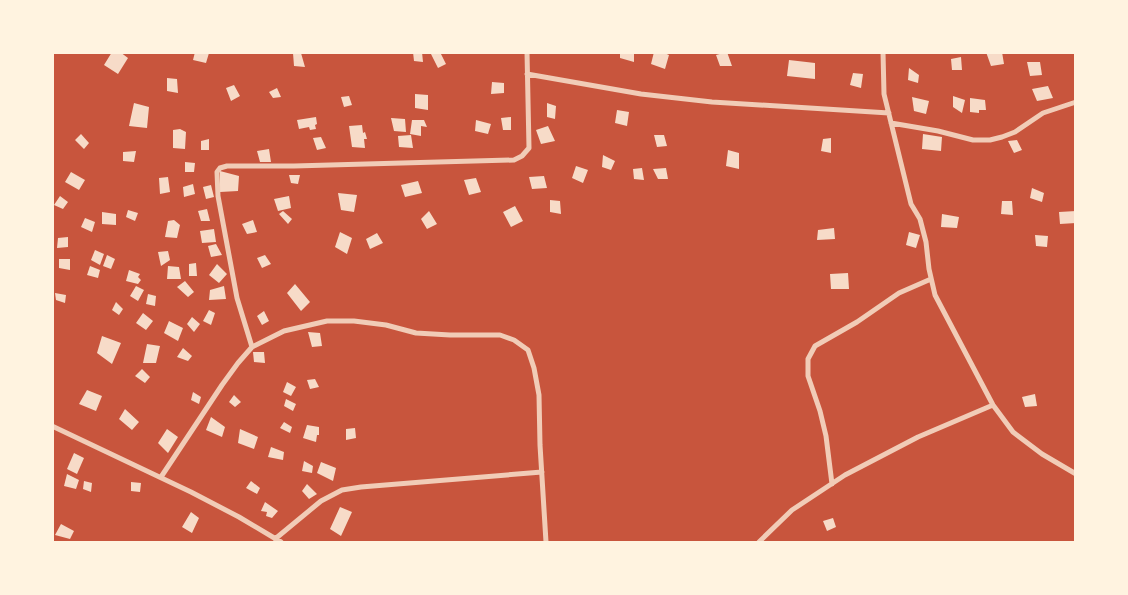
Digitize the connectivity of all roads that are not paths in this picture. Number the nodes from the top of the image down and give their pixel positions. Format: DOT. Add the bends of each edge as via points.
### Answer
graph roads {
  1 [pos="527,52"];
  2 [pos="883,52"];
  3 [pos="527,74"];
  4 [pos="1076,102"];
  5 [pos="889,113"];
  6 [pos="891,124"];
  7 [pos="931,279"];
  8 [pos="252,347"];
  9 [pos="993,405"];
  10 [pos="52,426"];
  11 [pos="542,472"];
  12 [pos="1076,474"];
  13 [pos="161,478"];
  14 [pos="832,484"];
  15 [pos="278,541"];
  16 [pos="546,542"];
  17 [pos="759,542"];
  1 -- 3 [label="street"];
  2 -- 5 [label="street" via="884,94"];
  3 -- 5 [label="street" via="641,94 712,102"];
  3 -- 8 [label="street" via="529,148 514,160 220,168 216,172 218,196 237,298"];
  4 -- 6 [label="street" via="1043,114 1015,132 990,140 973,140"];
  5 -- 6 [label="street"];
  6 -- 7 [label="street" via="911,204 920,219 926,242"];
  7 -- 9 [label="street" via="935,295"];
  7 -- 14 [label="street" via="899,293 815,346 808,359 808,376 826,436"];
  8 -- 11 [label="street" via="284,331 327,321 386,325 416,333 500,335 514,340 528,350 534,368 539,395"];
  8 -- 13 [label="street" via="222,385"];
  9 -- 12 [label="street" via="1012,432"];
  9 -- 14 [label="street" via="918,438"];
  10 -- 13 [label="street"];
  11 -- 15 [label="street" via="342,490 321,501"];
  11 -- 16 [label="street"];
  13 -- 15 [label="street" via="239,517"];
  14 -- 17 [label="street" via="792,510"];
}
